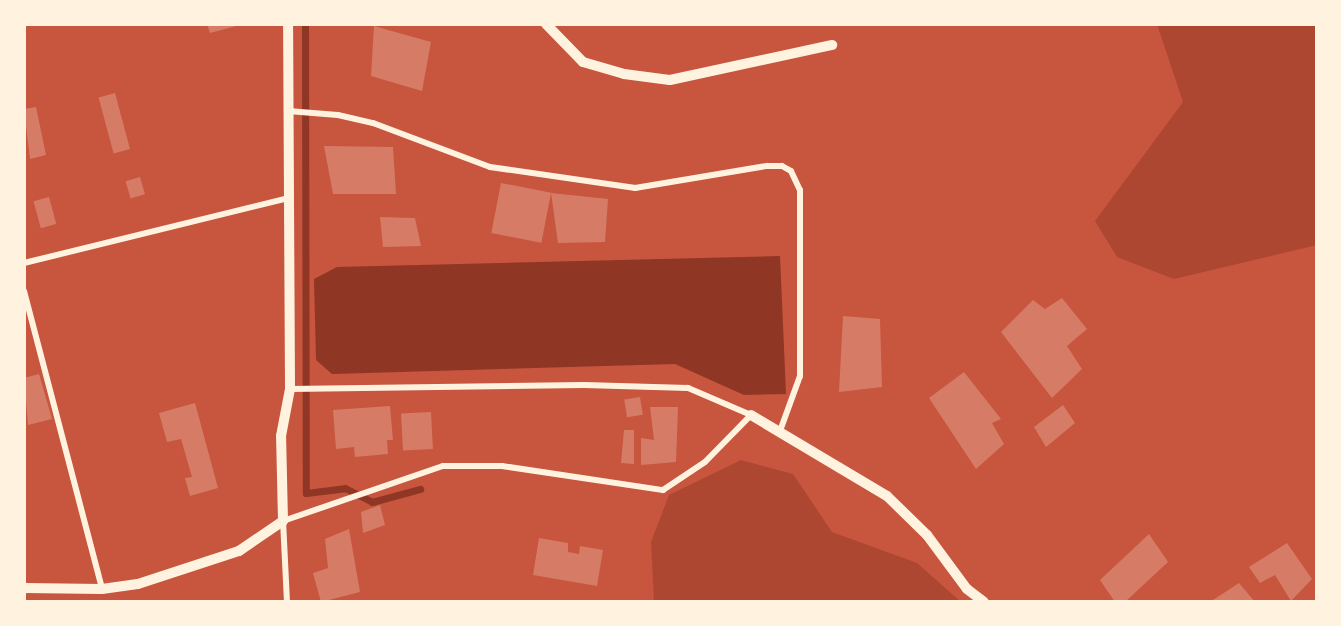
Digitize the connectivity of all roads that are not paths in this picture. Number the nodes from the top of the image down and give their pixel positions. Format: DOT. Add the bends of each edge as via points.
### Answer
graph roads {
  1 [pos="288,24"];
  2 [pos="546,24"];
  3 [pos="832,45"];
  4 [pos="288,111"];
  5 [pos="288,198"];
  6 [pos="24,262"];
  7 [pos="24,291"];
  8 [pos="290,389"];
  9 [pos="751,415"];
  10 [pos="780,431"];
  11 [pos="283,521"];
  12 [pos="24,588"];
  13 [pos="102,589"];
  14 [pos="287,602"];
  15 [pos="984,602"];
  1 -- 4 [label="street"];
  2 -- 3 [label="street" via="583,62 624,74 670,80"];
  4 -- 5 [label="street"];
  4 -- 10 [label="street" via="338,115 373,123 490,167 635,188 767,166 782,166 791,171 800,190 800,376"];
  5 -- 6 [label="street"];
  5 -- 8 [label="street"];
  7 -- 13 [label="street"];
  8 -- 9 [label="street" via="584,385 688,388"];
  8 -- 11 [label="street" via="281,436"];
  9 -- 10 [label="street"];
  9 -- 11 [label="street" via="705,462 663,490 501,466 443,466"];
  10 -- 15 [label="street" via="887,496 927,535 967,589"];
  11 -- 13 [label="street" via="239,551 138,584"];
  11 -- 14 [label="street"];
  12 -- 13 [label="street"];
}
